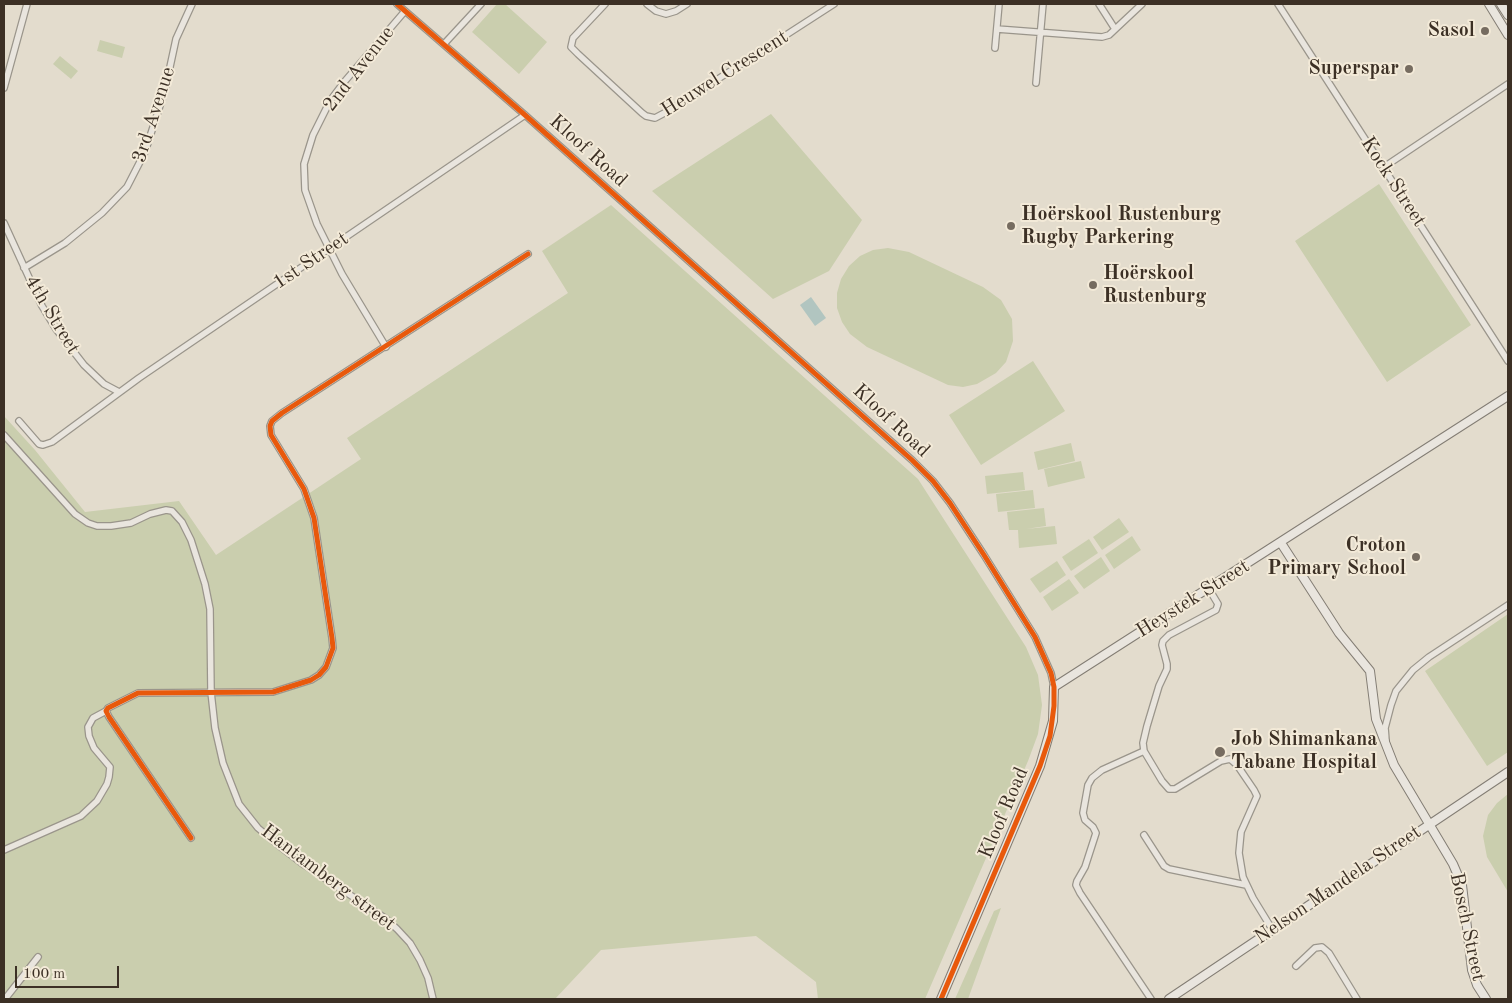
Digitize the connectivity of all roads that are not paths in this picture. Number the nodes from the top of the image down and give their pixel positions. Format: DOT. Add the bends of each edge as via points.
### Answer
graph roads {
  1 [pos="27,4"];
  2 [pos="192,4"];
  3 [pos="397,4"];
  4 [pos="481,4"];
  5 [pos="605,4"];
  6 [pos="647,4"];
  7 [pos="687,4"];
  8 [pos="834,4"];
  9 [pos="1000,4"];
  10 [pos="1044,4"];
  11 [pos="1099,4"];
  12 [pos="1142,4"];
  13 [pos="1278,4"];
  14 [pos="1488,4"];
  15 [pos="1501,4"];
  16 [pos="405,11"];
  17 [pos="1508,15"];
  18 [pos="997,29"];
  19 [pos="1115,29"];
  20 [pos="1041,33"];
  21 [pos="1508,35"];
  22 [pos="444,44"];
  23 [pos="995,48"];
  24 [pos="1036,82"];
  25 [pos="1508,84"];
  26 [pos="4,87"];
  27 [pos="525,115"];
  28 [pos="1384,167"];
  29 [pos="4,223"];
  30 [pos="329,249"];
  31 [pos="528,254"];
  32 [pos="24,268"];
  33 [pos="386,347"];
  34 [pos="1508,361"];
  35 [pos="119,392"];
  36 [pos="1508,396"];
  37 [pos="19,421"];
  38 [pos="4,435"];
  39 [pos="1281,543"];
  40 [pos="1208,589"];
  41 [pos="1508,605"];
  42 [pos="1054,687"];
  43 [pos="210,692"];
  44 [pos="106,711"];
  45 [pos="1386,746"];
  46 [pos="1144,751"];
  47 [pos="1508,772"];
  48 [pos="1429,825"];
  49 [pos="1144,835"];
  50 [pos="192,838"];
  51 [pos="4,850"];
  52 [pos="1246,885"];
  53 [pos="1272,929"];
  54 [pos="38,957"];
  55 [pos="1296,966"];
  56 [pos="5,999"];
  57 [pos="433,999"];
  58 [pos="941,999"];
  59 [pos="1151,999"];
  60 [pos="1169,999"];
  61 [pos="1357,999"];
  62 [pos="1486,999"];
  1 -- 26 [label="street"];
  2 -- 32 [label="street, 3rd Avenue" via="176,39 165,90 145,152 127,187 102,213 65,243"];
  3 -- 16 [label="street, Kloof Road"];
  4 -- 22 [label="street"];
  5 -- 8 [label="street, Heuwel Crescent" via="573,38 571,47 642,113 655,118"];
  6 -- 7 [label="street" via="666,14"];
  9 -- 18 [label="street"];
  10 -- 20 [label="street"];
  11 -- 19 [label="street"];
  12 -- 19 [label="street"];
  13 -- 28 [label="street, Kock Street"];
  14 -- 21 [label="street"];
  15 -- 17 [label="street"];
  16 -- 22 [label="street, Kloof Road"];
  16 -- 30 [label="street, 2nd Avenue" via="330,101 307,152 305,190"];
  18 -- 20 [label="street"];
  18 -- 23 [label="street"];
  19 -- 20 [label="street" via="1102,38"];
  20 -- 24 [label="street"];
  22 -- 27 [label="street, Kloof Road"];
  25 -- 28 [label="street"];
  27 -- 30 [label="street, 1st Street"];
  27 -- 42 [label="street, Kloof Road" via="933,481 1030,629 1051,673"];
  28 -- 34 [label="street, Kock Street"];
  29 -- 32 [label="street, 4th Street"];
  30 -- 33 [label="street, 2nd Avenue"];
  30 -- 35 [label="street, 1st Street"];
  31 -- 33 [label="street"];
  32 -- 35 [label="street, 4th Street" via="42,306 68,346 84,366 104,384"];
  33 -- 43 [label="street" via="276,417 270,426 271,435 304,489 314,518 332,638 326,667 311,680 280,690"];
  35 -- 37 [label="street, 1st Street" via="52,442 43,445"];
  36 -- 39 [label="street, Heystek Street"];
  38 -- 43 [label="street, Hantamberg street" via="82,519 97,526 111,526 131,523 166,510 172,511 182,522 203,577 210,609"];
  39 -- 40 [label="street, Heystek Street"];
  39 -- 45 [label="street, Bosch Street" via="1339,633 1370,671 1374,708"];
  40 -- 42 [label="street, Heystek Street"];
  40 -- 46 [label="street" via="1218,604 1216,610 1163,641 1167,670 1147,726"];
  41 -- 45 [label="street" via="1429,657 1403,680 1387,719"];
  42 -- 58 [label="street, Kloof Road" via="1053,721 1040,766"];
  43 -- 44 [label="street" via="138,693"];
  43 -- 57 [label="street, Hantamberg street" via="223,763 242,809 277,844 397,929 410,942 420,960"];
  44 -- 50 [label="street"];
  44 -- 51 [label="street" via="93,718 88,727 94,748 110,768 97,801 81,816"];
  45 -- 48 [label="street, Bosch Street" via="1397,772"];
  46 -- 52 [label="street" via="1169,789 1175,789 1221,761 1230,759 1237,765 1257,796 1244,823 1240,842 1240,864"];
  46 -- 59 [label="street" via="1102,770 1088,785 1084,818 1096,833 1076,885"];
  47 -- 48 [label="street, Nelson Mandela Street"];
  48 -- 53 [label="street, Nelson Mandela Street"];
  48 -- 62 [label="street, Bosch Street" via="1462,885 1472,970"];
  49 -- 52 [label="street" via="1168,869"];
  52 -- 53 [label="street"];
  53 -- 60 [label="street, Nelson Mandela Street"];
  54 -- 56 [label="street"];
  55 -- 61 [label="street" via="1315,948 1322,947"];
}
